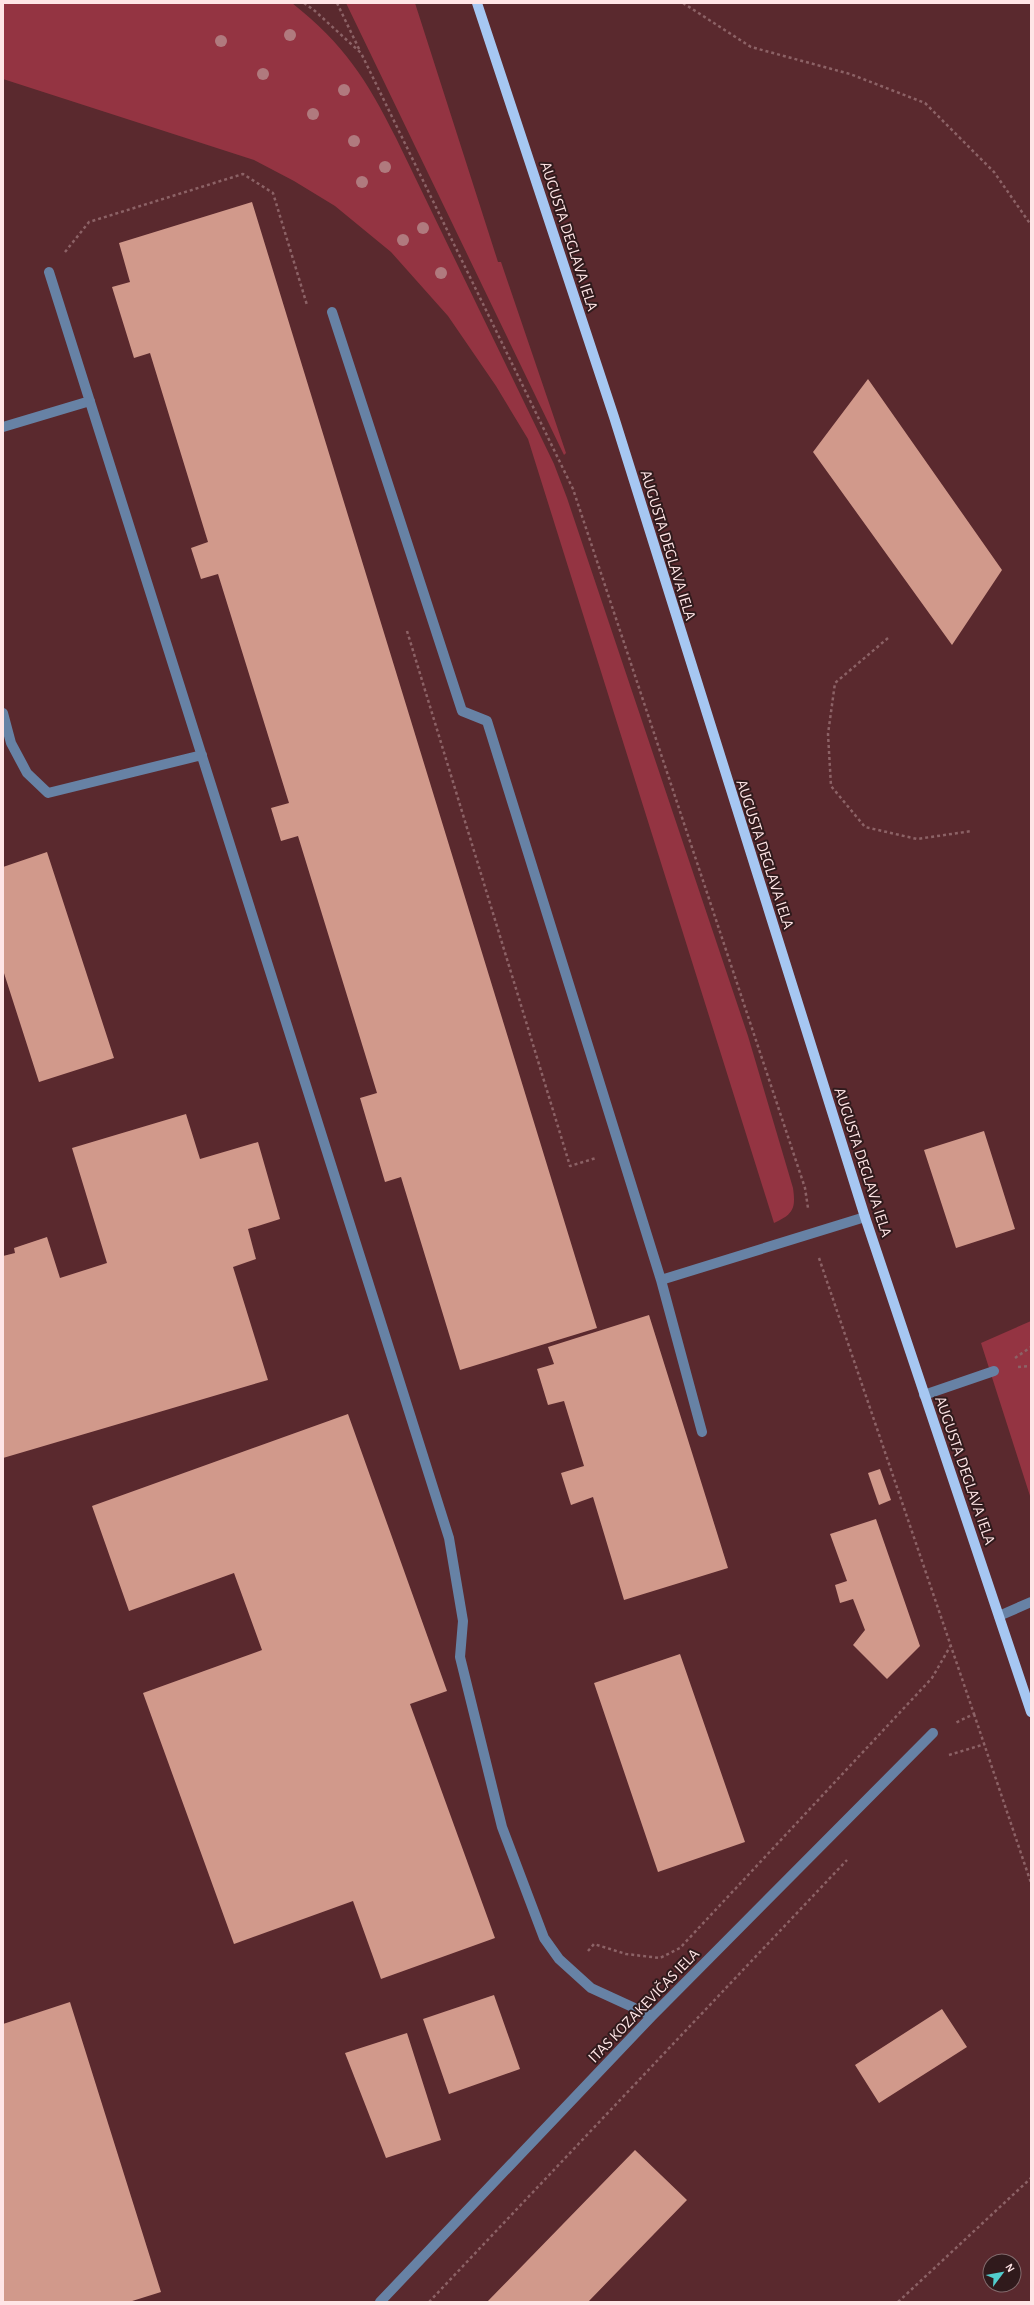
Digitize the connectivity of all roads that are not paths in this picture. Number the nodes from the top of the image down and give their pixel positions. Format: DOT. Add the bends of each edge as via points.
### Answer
graph roads {
  1 [pos="480,4"];
  2 [pos="49,272"];
  3 [pos="332,312"];
  4 [pos="90,401"];
  5 [pos="3,427"];
  6 [pos="3,713"];
  7 [pos="202,755"];
  8 [pos="865,1217"];
  9 [pos="661,1280"];
  10 [pos="994,1371"];
  11 [pos="924,1395"];
  12 [pos="702,1432"];
  13 [pos="1031,1602"];
  14 [pos="999,1616"];
  15 [pos="1031,1712"];
  16 [pos="933,1733"];
  17 [pos="652,2016"];
  18 [pos="380,2302"];
  1 -- 8 [label="main road, AUGUSTA DEGLAVA IELA" via="614,417"];
  2 -- 4 [label="street"];
  3 -- 9 [label="street" via="462,711 486,721"];
  4 -- 5 [label="street"];
  4 -- 7 [label="street"];
  6 -- 7 [label="street" via="11,743 27,773 48,794"];
  7 -- 17 [label="street" via="449,1538 463,1621 460,1657 502,1827 544,1938 559,1959 591,1988"];
  8 -- 9 [label="street"];
  8 -- 11 [label="main road, AUGUSTA DEGLAVA IELA"];
  9 -- 12 [label="street"];
  10 -- 11 [label="street"];
  11 -- 14 [label="main road, AUGUSTA DEGLAVA IELA"];
  13 -- 14 [label="street"];
  14 -- 15 [label="main road, AUGUSTA DEGLAVA IELA"];
  16 -- 17 [label="street, ITAS KOZAKEVIČAS IELA"];
  17 -- 18 [label="street, ITAS KOZAKEVIČAS IELA"];
}
